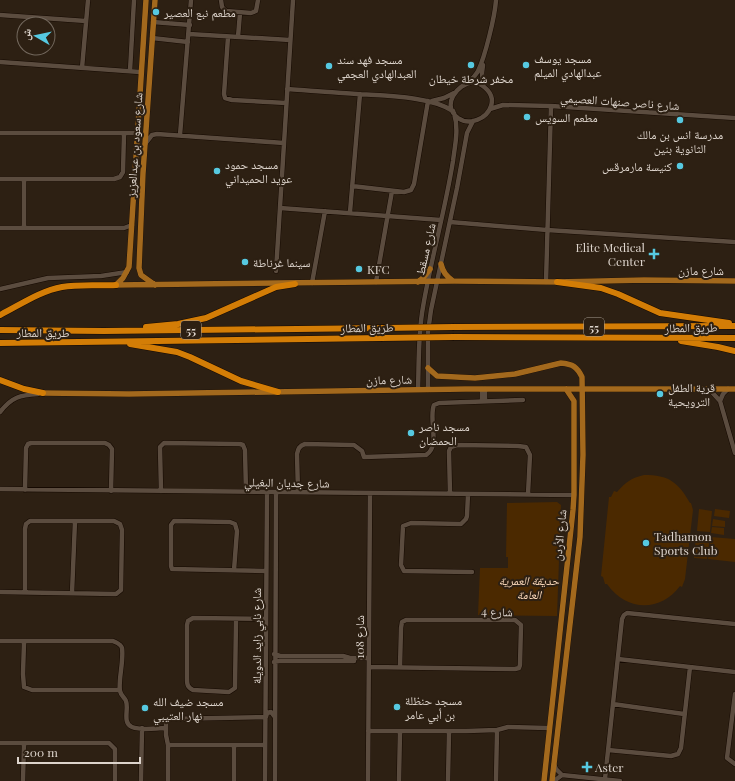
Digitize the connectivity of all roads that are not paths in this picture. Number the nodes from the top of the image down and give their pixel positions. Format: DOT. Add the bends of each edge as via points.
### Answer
graph roads {
  1 [pos="88,0"];
  2 [pos="134,0"];
  3 [pos="146,0"];
  4 [pos="149,0"];
  5 [pos="154,0"];
  6 [pos="191,0"];
  7 [pos="221,0"];
  8 [pos="258,0"];
  9 [pos="293,0"];
  10 [pos="496,1"];
  11 [pos="145,7"];
  12 [pos="154,10"];
  13 [pos="240,13"];
  14 [pos="0,15"];
  15 [pos="86,20"];
  16 [pos="153,22"];
  17 [pos="190,25"];
  18 [pos="189,34"];
  19 [pos="228,37"];
  20 [pos="238,37"];
  21 [pos="152,38"];
  22 [pos="290,40"];
  23 [pos="188,42"];
  24 [pos="484,56"];
  25 [pos="0,62"];
  26 [pos="82,68"];
  27 [pos="130,71"];
  28 [pos="140,72"];
  29 [pos="468,83"];
  30 [pos="483,86"];
  31 [pos="287,89"];
  32 [pos="454,93"];
  33 [pos="360,94"];
  34 [pos="491,98"];
  35 [pos="429,101"];
  36 [pos="286,103"];
  37 [pos="503,105"];
  38 [pos="551,106"];
  39 [pos="490,109"];
  40 [pos="453,112"];
  41 [pos="735,118"];
  42 [pos="473,122"];
  43 [pos="147,124"];
  44 [pos="0,133"];
  45 [pos="124,133"];
  46 [pos="137,133"];
  47 [pos="157,134"];
  48 [pos="180,135"];
  49 [pos="284,143"];
  50 [pos="145,144"];
  51 [pos="135,173"];
  52 [pos="143,173"];
  53 [pos="0,179"];
  54 [pos="24,179"];
  55 [pos="134,183"];
  56 [pos="449,184"];
  57 [pos="143,185"];
  58 [pos="352,186"];
  59 [pos="457,188"];
  60 [pos="392,191"];
  61 [pos="446,197"];
  62 [pos="454,200"];
  63 [pos="280,208"];
  64 [pos="325,211"];
  65 [pos="350,212"];
  66 [pos="388,216"];
  67 [pos="441,220"];
  68 [pos="450,222"];
  69 [pos="0,228"];
  70 [pos="24,228"];
  71 [pos="129,230"];
  72 [pos="547,230"];
  73 [pos="735,242"];
  74 [pos="441,264"];
  75 [pos="139,268"];
  76 [pos="430,269"];
  77 [pos="128,270"];
  78 [pos="276,271"];
  79 [pos="428,281"];
  80 [pos="436,281"];
  81 [pos="454,281"];
  82 [pos="735,281"];
  83 [pos="376,282"];
  84 [pos="418,282"];
  85 [pos="546,282"];
  86 [pos="557,282"];
  87 [pos="312,283"];
  88 [pos="295,284"];
  89 [pos="155,285"];
  90 [pos="116,286"];
  91 [pos="0,289"];
  92 [pos="0,315"];
  93 [pos="735,325"];
  94 [pos="0,330"];
  95 [pos="104,331"];
  96 [pos="661,338"];
  97 [pos="735,338"];
  98 [pos="119,342"];
  99 [pos="0,343"];
  100 [pos="735,351"];
  101 [pos="428,368"];
  102 [pos="0,380"];
  103 [pos="418,389"];
  104 [pos="484,389"];
  105 [pos="566,389"];
  106 [pos="583,389"];
  107 [pos="709,389"];
  108 [pos="728,389"];
  109 [pos="735,389"];
  110 [pos="428,390"];
  111 [pos="278,392"];
  112 [pos="43,393"];
  113 [pos="523,400"];
  114 [pos="484,401"];
  115 [pos="720,401"];
  116 [pos="0,412"];
  117 [pos="735,453"];
  118 [pos="583,455"];
  119 [pos="574,456"];
  120 [pos="0,489"];
  121 [pos="24,490"];
  122 [pos="112,490"];
  123 [pos="161,491"];
  124 [pos="246,492"];
  125 [pos="267,492"];
  126 [pos="276,492"];
  127 [pos="298,492"];
  128 [pos="370,493"];
  129 [pos="450,494"];
  130 [pos="468,494"];
  131 [pos="528,494"];
  132 [pos="574,495"];
  133 [pos="74,521"];
  134 [pos="267,530"];
  135 [pos="275,530"];
  136 [pos="570,536"];
  137 [pos="580,537"];
  138 [pos="267,542"];
  139 [pos="275,542"];
  140 [pos="234,570"];
  141 [pos="266,571"];
  142 [pos="472,572"];
  143 [pos="0,592"];
  144 [pos="25,592"];
  145 [pos="72,593"];
  146 [pos="236,619"];
  147 [pos="266,619"];
  148 [pos="735,624"];
  149 [pos="559,638"];
  150 [pos="568,638"];
  151 [pos="0,641"];
  152 [pos="24,642"];
  153 [pos="274,654"];
  154 [pos="294,659"];
  155 [pos="369,659"];
  156 [pos="618,659"];
  157 [pos="274,662"];
  158 [pos="369,667"];
  159 [pos="400,667"];
  160 [pos="690,667"];
  161 [pos="735,672"];
  162 [pos="120,690"];
  163 [pos="735,694"];
  164 [pos="274,701"];
  165 [pos="266,702"];
  166 [pos="613,704"];
  167 [pos="684,714"];
  168 [pos="274,716"];
  169 [pos="266,717"];
  170 [pos="142,728"];
  171 [pos="166,728"];
  172 [pos="549,728"];
  173 [pos="497,730"];
  174 [pos="368,731"];
  175 [pos="400,731"];
  176 [pos="449,732"];
  177 [pos="0,743"];
  178 [pos="24,744"];
  179 [pos="168,745"];
  180 [pos="234,745"];
  181 [pos="265,745"];
  182 [pos="608,750"];
  183 [pos="554,764"];
  184 [pos="735,764"];
  185 [pos="562,775"];
  186 [pos="605,779"];
  187 [pos="24,781"];
  188 [pos="115,781"];
  189 [pos="141,781"];
  190 [pos="168,781"];
  191 [pos="234,781"];
  192 [pos="265,781"];
  193 [pos="274,781"];
  194 [pos="368,781"];
  195 [pos="399,781"];
  196 [pos="448,781"];
  197 [pos="496,781"];
  198 [pos="544,781"];
  199 [pos="553,781"];
  200 [pos="620,781"];
  1 -- 15 [label="street"];
  2 -- 27 [label="street"];
  3 -- 11 [label="main road, شارع سعود بن عبدالعزيز"];
  4 -- 5 [label="main road"];
  5 -- 12 [label="main road, شارع سعود بن عبدالعزيز"];
  6 -- 17 [label="street"];
  7 -- 13 [label="street" via="226,11"];
  8 -- 13 [label="street" via="254,13"];
  9 -- 22 [label="street"];
  10 -- 24 [label="street"];
  11 -- 12 [label="main road" via="151,6"];
  11 -- 28 [label="main road, شارع سعود بن عبدالعزيز"];
  12 -- 16 [label="main road, شارع سعود بن عبدالعزيز"];
  13 -- 20 [label="street"];
  14 -- 15 [label="street"];
  15 -- 26 [label="street"];
  16 -- 17 [label="street"];
  16 -- 21 [label="main road, شارع سعود بن عبدالعزيز"];
  17 -- 18 [label="street"];
  18 -- 19 [label="street"];
  18 -- 23 [label="street"];
  19 -- 20 [label="street"];
  19 -- 36 [label="street" via="225,98"];
  20 -- 22 [label="street"];
  21 -- 23 [label="street"];
  21 -- 43 [label="main road, شارع سعود بن عبدالعزيز"];
  22 -- 31 [label="street"];
  23 -- 48 [label="street"];
  24 -- 29 [label="street" via="477,73"];
  24 -- 30 [label="street"];
  25 -- 26 [label="street"];
  26 -- 27 [label="street"];
  27 -- 28 [label="street"];
  28 -- 46 [label="main road, شارع سعود بن عبدالعزيز"];
  29 -- 30 [label="street"];
  29 -- 32 [label="street"];
  30 -- 34 [label="street"];
  31 -- 33 [label="street"];
  31 -- 36 [label="street"];
  32 -- 35 [label="street"];
  32 -- 40 [label="street" via="451,104"];
  33 -- 35 [label="street"];
  33 -- 58 [label="street"];
  34 -- 37 [label="street, شارع ناصر صنهات العصيمي"];
  34 -- 39 [label="street"];
  35 -- 40 [label="street" via="441,104"];
  35 -- 60 [label="street" via="414,184 411,190"];
  36 -- 49 [label="street"];
  37 -- 38 [label="street, شارع ناصر صنهات العصيمي"];
  37 -- 39 [label="street, شارع ناصر صنهات العصيمي"];
  38 -- 41 [label="street, شارع ناصر صنهات العصيمي"];
  38 -- 72 [label="street"];
  39 -- 42 [label="street"];
  40 -- 42 [label="street" via="458,118"];
  40 -- 56 [label="street, شارع مسقط" via="457,131"];
  42 -- 59 [label="street, شارع مسقط" via="467,133"];
  43 -- 47 [label="street"];
  43 -- 50 [label="main road, شارع سعود بن عبدالعزيز"];
  44 -- 45 [label="street"];
  45 -- 46 [label="street"];
  45 -- 54 [label="street" via="123,172 120,177"];
  46 -- 51 [label="main road, شارع سعود بن عبدالعزيز"];
  47 -- 48 [label="street"];
  47 -- 50 [label="street" via="152,135"];
  48 -- 49 [label="street"];
  49 -- 63 [label="street"];
  50 -- 52 [label="main road, شارع سعود بن عبدالعزيز"];
  51 -- 52 [label="main road"];
  51 -- 55 [label="main road, شارع سعود بن عبدالعزيز"];
  52 -- 57 [label="main road, شارع سعود بن عبدالعزيز"];
  53 -- 54 [label="street"];
  54 -- 70 [label="street"];
  55 -- 57 [label="main road" via="139,181"];
  55 -- 71 [label="main road, شارع سعود بن عبدالعزيز" via="132,225"];
  56 -- 59 [label="street" via="452,188"];
  56 -- 61 [label="street, شارع مسقط"];
  57 -- 75 [label="main road, شارع سعود بن عبدالعزيز"];
  58 -- 60 [label="street"];
  58 -- 65 [label="street"];
  59 -- 62 [label="street, شارع مسقط"];
  60 -- 66 [label="street"];
  61 -- 62 [label="street" via="451,195"];
  61 -- 67 [label="street, شارع مسقط"];
  62 -- 68 [label="street, شارع مسقط"];
  63 -- 64 [label="street"];
  63 -- 78 [label="street"];
  64 -- 65 [label="street"];
  64 -- 87 [label="street"];
  65 -- 66 [label="street"];
  66 -- 67 [label="street"];
  66 -- 83 [label="street"];
  67 -- 76 [label="street, شارع مسقط"];
  68 -- 72 [label="street"];
  68 -- 74 [label="street, شارع مسقط"];
  69 -- 70 [label="street"];
  70 -- 71 [label="street"];
  71 -- 77 [label="main road, شارع سعود بن عبدالعزيز"];
  72 -- 73 [label="street"];
  72 -- 85 [label="street"];
  74 -- 80 [label="street, شارع مسقط"];
  74 -- 81 [label="main road" via="447,277"];
  75 -- 77 [label="main road"];
  75 -- 89 [label="main road" via="141,275"];
  76 -- 79 [label="street, شارع مسقط"];
  76 -- 84 [label="main road"];
  77 -- 90 [label="main road"];
  77 -- 91 [label="street" via="106,275 48,278"];
  79 -- 80 [label="main road, شارع مازن"];
  79 -- 84 [label="main road, شارع مازن"];
  79 -- 103 [label="street, شارع مسقط" via="419,332"];
  80 -- 81 [label="main road, شارع مازن"];
  80 -- 101 [label="street, شارع مسقط" via="428,332"];
  81 -- 85 [label="main road, شارع مازن"];
  82 -- 86 [label="main road, شارع مازن"];
  83 -- 84 [label="main road, شارع مازن"];
  83 -- 87 [label="main road, شارع مازن"];
  85 -- 86 [label="main road, شارع مازن"];
  86 -- 93 [label="highway" via="601,288 660,313"];
  87 -- 88 [label="main road, شارع مازن"];
  88 -- 89 [label="main road, شارع مازن"];
  88 -- 95 [label="highway" via="276,287 198,320"];
  89 -- 90 [label="main road, شارع مازن"];
  90 -- 92 [label="highway" via="55,289"];
  93 -- 95 [label="highway, طريق المطار / 55, bridge"];
  94 -- 95 [label="highway, طريق المطار / 55"];
  96 -- 97 [label="highway, طريق المطار / 55"];
  96 -- 98 [label="highway, طريق المطار / 55, bridge" via="454,337"];
  96 -- 100 [label="highway"];
  98 -- 99 [label="highway, طريق المطار / 55"];
  98 -- 111 [label="highway" via="177,352 241,381"];
  101 -- 106 [label="main road, شارع الأردن" via="437,376 475,378 515,374 569,363 578,369"];
  101 -- 110 [label="street, شارع مسقط"];
  102 -- 112 [label="highway"];
  103 -- 110 [label="main road, شارع مازن"];
  103 -- 111 [label="main road, شارع مازن"];
  104 -- 105 [label="main road, شارع مازن"];
  104 -- 110 [label="main road, شارع مازن"];
  104 -- 114 [label="street"];
  105 -- 106 [label="main road, شارع مازن"];
  105 -- 119 [label="main road, شارع الأردن" via="574,401"];
  106 -- 107 [label="main road, شارع مازن"];
  106 -- 118 [label="main road, شارع الأردن"];
  107 -- 108 [label="main road, شارع مازن"];
  107 -- 115 [label="street"];
  108 -- 109 [label="main road, شارع مازن"];
  108 -- 115 [label="street"];
  111 -- 112 [label="main road, شارع مازن"];
  112 -- 116 [label="street" via="15,398"];
  113 -- 114 [label="street"];
  114 -- 127 [label="street" via="434,405 433,445 431,453 426,455 364,457 362,451 354,445 301,445 297,454"];
  115 -- 117 [label="street"];
  118 -- 119 [label="main road"];
  118 -- 137 [label="main road, شارع الأردن"];
  119 -- 132 [label="main road, شارع الأردن"];
  120 -- 121 [label="street, شارع جديان البغيلي"];
  121 -- 122 [label="street, شارع جديان البغيلي"];
  121 -- 122 [label="street" via="26,448 31,443 109,445 112,448"];
  122 -- 123 [label="street, شارع جديان البغيلي"];
  123 -- 124 [label="street, شارع جديان البغيلي"];
  123 -- 124 [label="street" via="160,447 164,443 243,445"];
  124 -- 125 [label="street, شارع جديان البغيلي"];
  125 -- 126 [label="street, شارع جديان البغيلي"];
  125 -- 134 [label="street, شارع نابي زايد الدويلة"];
  126 -- 127 [label="street, شارع جديان البغيلي"];
  126 -- 135 [label="street, شارع نابي زايد الدويلة"];
  127 -- 128 [label="street, شارع جديان البغيلي"];
  128 -- 129 [label="street, شارع جديان البغيلي"];
  128 -- 155 [label="street, شارع 108"];
  129 -- 130 [label="street, شارع جديان البغيلي"];
  129 -- 131 [label="street" via="449,451 457,445 526,447 530,455"];
  130 -- 131 [label="street, شارع جديان البغيلي"];
  130 -- 142 [label="street" via="467,516 461,524 411,523 403,526 401,566 404,571"];
  131 -- 132 [label="street, شارع جديان البغيلي"];
  132 -- 136 [label="main road, شارع الأردن"];
  133 -- 144 [label="street" via="30,521 26,524"];
  133 -- 145 [label="street"];
  133 -- 145 [label="street" via="114,521 120,524 122,575 121,590 116,594"];
  134 -- 135 [label="street"];
  134 -- 138 [label="street, شارع نابي زايد الدويلة"];
  135 -- 139 [label="street, شارع نابي زايد الدويلة"];
  136 -- 137 [label="main road" via="575,539"];
  136 -- 149 [label="main road, شارع الأردن"];
  137 -- 150 [label="main road, شارع الأردن"];
  138 -- 139 [label="street" via="272,539"];
  138 -- 141 [label="street, شارع نابي زايد الدويلة"];
  139 -- 153 [label="street, شارع نابي زايد الدويلة"];
  140 -- 140 [label="street" via="172,569 171,524 174,521 235,524 237,530"];
  140 -- 141 [label="street"];
  141 -- 147 [label="street, شارع نابي زايد الدويلة"];
  143 -- 144 [label="street"];
  144 -- 145 [label="street"];
  146 -- 146 [label="street" via="193,618 188,621 189,688 229,692 235,688"];
  146 -- 147 [label="street"];
  147 -- 165 [label="street, شارع نابي زايد الدويلة"];
  148 -- 156 [label="street" via="627,613 622,619"];
  149 -- 150 [label="main road" via="564,635"];
  149 -- 172 [label="main road, شارع الأردن"];
  150 -- 183 [label="main road, شارع الأردن"];
  151 -- 152 [label="street"];
  152 -- 162 [label="street" via="24,686 32,690"];
  152 -- 162 [label="street" via="113,641 122,648"];
  153 -- 154 [label="street"];
  153 -- 157 [label="street, شارع نابي زايد الدويلة"];
  154 -- 155 [label="street"];
  154 -- 157 [label="street"];
  155 -- 158 [label="street, شارع 108"];
  156 -- 160 [label="street"];
  156 -- 166 [label="street"];
  157 -- 164 [label="street, شارع نابي زايد الدويلة"];
  158 -- 159 [label="street, شارع 4"];
  158 -- 174 [label="street, شارع 108"];
  159 -- 159 [label="street, شارع 4" via="518,668 521,625 515,620 406,620 402,622 401,628"];
  160 -- 161 [label="street"];
  160 -- 167 [label="street"];
  162 -- 170 [label="street" via="126,702 127,721 132,727"];
  163 -- 184 [label="street" via="727,758"];
  164 -- 165 [label="street" via="272,707"];
  164 -- 168 [label="street, شارع نابي زايد الدويلة"];
  165 -- 169 [label="street, شارع نابي زايد الدويلة"];
  166 -- 167 [label="street"];
  166 -- 182 [label="street"];
  167 -- 182 [label="street" via="681,748 675,756"];
  168 -- 169 [label="street" via="271,712 267,713"];
  168 -- 193 [label="street, شارع نابي زايد الدويلة"];
  169 -- 171 [label="street" via="172,718 166,721"];
  169 -- 181 [label="street, شارع نابي زايد الدويلة"];
  170 -- 171 [label="street"];
  170 -- 189 [label="street"];
  171 -- 179 [label="street"];
  172 -- 173 [label="street" via="508,727"];
  172 -- 198 [label="main road, شارع الأردن"];
  173 -- 176 [label="street"];
  173 -- 197 [label="street"];
  174 -- 175 [label="street"];
  174 -- 194 [label="street, شارع 108"];
  175 -- 176 [label="street"];
  175 -- 195 [label="street"];
  176 -- 196 [label="street"];
  177 -- 178 [label="street"];
  178 -- 187 [label="street"];
  178 -- 188 [label="street" via="109,743 115,750"];
  179 -- 180 [label="street"];
  179 -- 190 [label="street"];
  180 -- 181 [label="street"];
  180 -- 191 [label="street"];
  181 -- 192 [label="street, شارع نابي زايد الدويلة"];
  182 -- 186 [label="street"];
  183 -- 185 [label="street"];
  183 -- 199 [label="main road, شارع الأردن"];
  185 -- 186 [label="street"];
  185 -- 199 [label="street"];
  186 -- 200 [label="street"];
}
